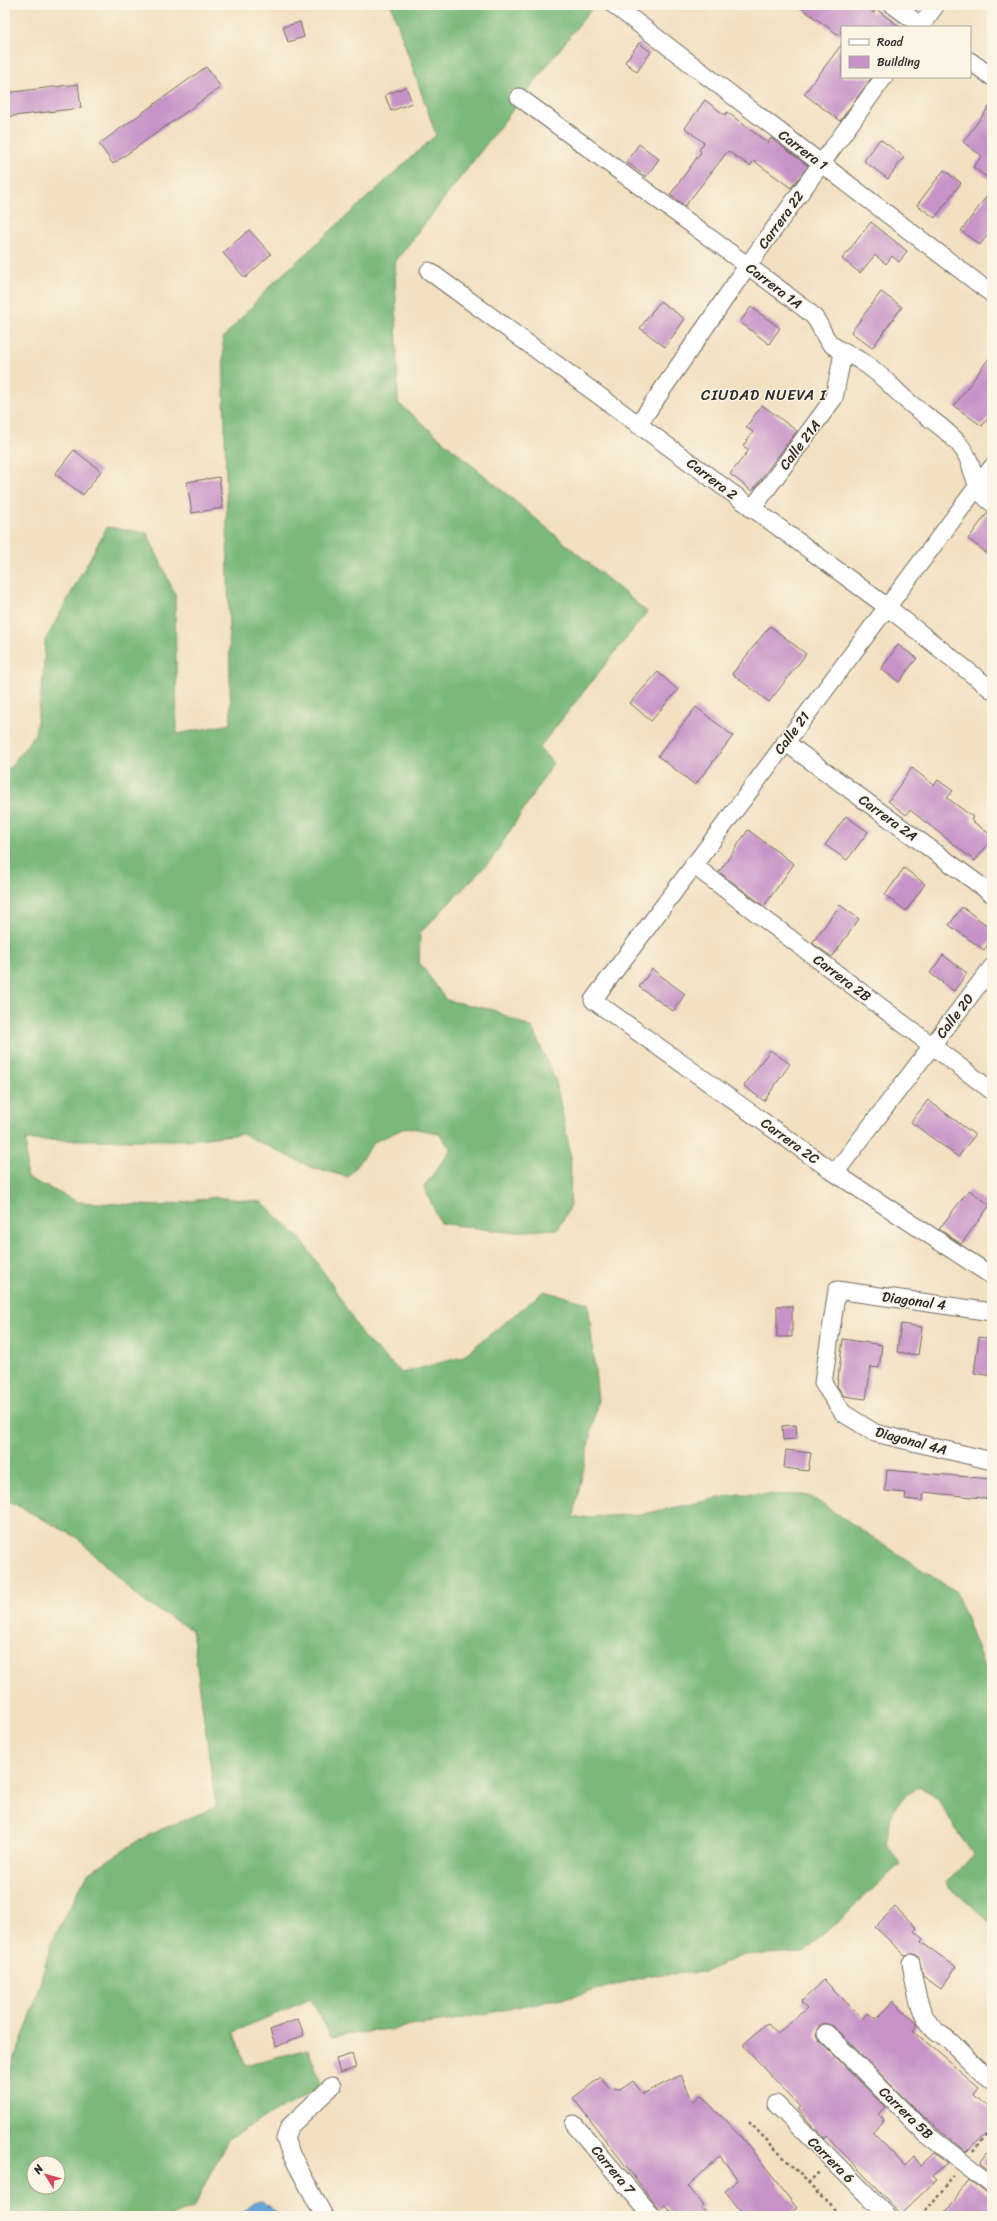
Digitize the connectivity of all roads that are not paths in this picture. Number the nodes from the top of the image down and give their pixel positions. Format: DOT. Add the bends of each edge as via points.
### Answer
graph roads {
  1 [pos="614,5"];
  2 [pos="893,5"];
  3 [pos="936,5"];
  4 [pos="921,26"];
  5 [pos="971,62"];
  6 [pos="992,77"];
  7 [pos="883,78"];
  8 [pos="519,97"];
  9 [pos="822,164"];
  10 [pos="748,265"];
  11 [pos="429,271"];
  12 [pos="992,294"];
  13 [pos="843,353"];
  14 [pos="638,424"];
  15 [pos="992,467"];
  16 [pos="977,488"];
  17 [pos="992,503"];
  18 [pos="752,509"];
  19 [pos="886,606"];
  20 [pos="992,690"];
  21 [pos="785,742"];
  22 [pos="694,865"];
  23 [pos="992,894"];
  24 [pos="992,967"];
  25 [pos="593,1000"];
  26 [pos="932,1047"];
  27 [pos="992,1091"];
  28 [pos="834,1173"];
  29 [pos="992,1276"];
  30 [pos="837,1290"];
  31 [pos="992,1312"];
  32 [pos="992,1461"];
  33 [pos="911,1963"];
  34 [pos="826,2033"];
  35 [pos="992,2080"];
  36 [pos="332,2086"];
  37 [pos="776,2104"];
  38 [pos="574,2124"];
  39 [pos="992,2185"];
  40 [pos="324,2216"];
  41 [pos="652,2216"];
  42 [pos="888,2216"];
  1 -- 9 [label="street, Carrera 1"];
  2 -- 4 [label="street"];
  3 -- 4 [label="street"];
  5 -- 6 [label="street"];
  7 -- 9 [label="street, Carrera 22"];
  8 -- 10 [label="street, Carrera 1A"];
  9 -- 10 [label="street, Carrera 22"];
  9 -- 12 [label="street, Carrera 1"];
  10 -- 13 [label="street, Carrera 1A" via="814,317 830,343"];
  10 -- 14 [label="street, Carrera 22"];
  11 -- 14 [label="street, Carrera 2"];
  13 -- 16 [label="street, Carrera 1A" via="860,360 892,385 906,400 944,428 961,445 972,465"];
  13 -- 18 [label="street, Calle 21A" via="834,398"];
  14 -- 18 [label="street, Carrera 2"];
  15 -- 16 [label="street, Calle 21"];
  16 -- 17 [label="street" via="983,497"];
  16 -- 19 [label="street, Calle 21"];
  18 -- 19 [label="street, Carrera 2"];
  19 -- 20 [label="street, Carrera 2"];
  19 -- 21 [label="street, Calle 21"];
  21 -- 22 [label="street, Calle 21"];
  21 -- 23 [label="street, Carrera 2A"];
  22 -- 25 [label="street, Calle 21"];
  22 -- 26 [label="street, Carrera 2B"];
  24 -- 26 [label="street, Calle 20"];
  25 -- 28 [label="street, Carrera 2C"];
  26 -- 27 [label="street, Carrera 2B"];
  26 -- 28 [label="street, Calle 20"];
  28 -- 29 [label="street, Carrera 2C"];
  30 -- 31 [label="street, Diagonal 4"];
  30 -- 32 [label="street, Diagonal 4A" via="823,1382 843,1413 875,1433"];
  33 -- 35 [label="street" via="917,1996 924,2015 933,2028"];
  34 -- 39 [label="street, Carrera 5B" via="925,2134"];
  36 -- 40 [label="street" via="289,2127 285,2138"];
  37 -- 42 [label="street, Carrera 6"];
  38 -- 41 [label="street, Carrera 7"];
}
